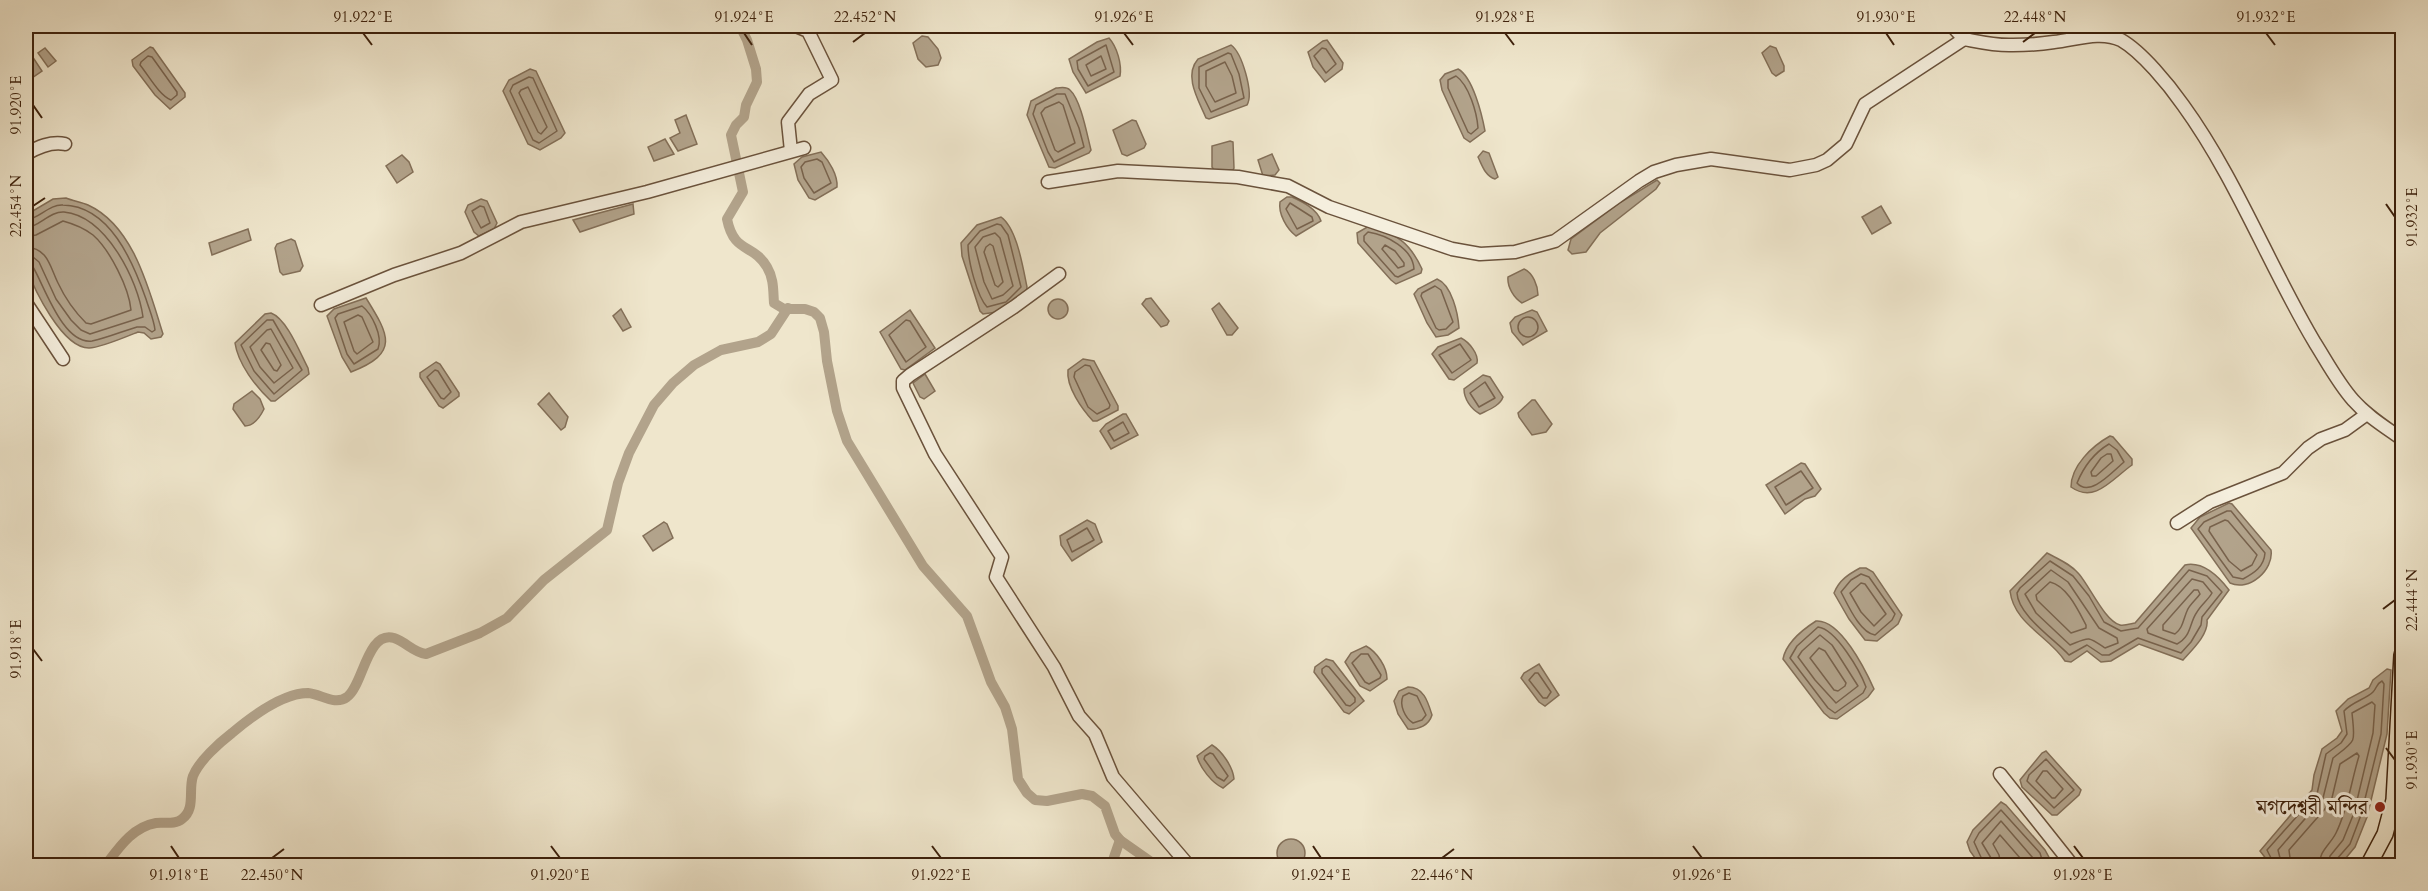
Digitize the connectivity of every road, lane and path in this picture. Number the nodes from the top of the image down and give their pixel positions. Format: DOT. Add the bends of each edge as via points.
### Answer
graph roads {
  1 [pos="796,26"];
  2 [pos="1952,26"];
  3 [pos="1964,39"];
  4 [pos="65,144"];
  5 [pos="804,148"];
  6 [pos="791,152"];
  7 [pos="26,154"];
  8 [pos="1048,182"];
  9 [pos="1059,274"];
  10 [pos="26,303"];
  11 [pos="321,305"];
  12 [pos="63,359"];
  13 [pos="2367,414"];
  14 [pos="2403,439"];
  15 [pos="2177,523"];
  16 [pos="2403,655"];
  17 [pos="2000,774"];
  18 [pos="1190,866"];
  19 [pos="2073,866"];
  20 [pos="2368,866"];
  1 -- 6 [label="street" via="808,31 832,80 809,94 788,122"];
  2 -- 3 [label="street"];
  3 -- 8 [label="street" via="1865,104 1846,144 1827,160 1790,170 1711,159 1676,165 1639,181 1555,241 1515,252 1480,254 1452,249 1329,207 1288,186 1238,177 1118,171"];
  3 -- 13 [label="street" via="2011,45 2110,37 2122,41 2145,61 2192,116 2308,330 2339,381"];
  4 -- 7 [label="street" via="56,142"];
  5 -- 6 [label="street"];
  6 -- 11 [label="street" via="521,222 461,253 394,274"];
  9 -- 18 [label="street" via="910,375 903,381 903,388 935,454 1002,557 996,577 1054,667 1079,716 1095,734 1113,777"];
  10 -- 12 [label="street"];
  13 -- 14 [label="street"];
  13 -- 15 [label="street" via="2308,448 2283,473 2210,502"];
  16 -- 20 [label="main road" via="2394,800 2385,834"];
  17 -- 19 [label="street"];
}
